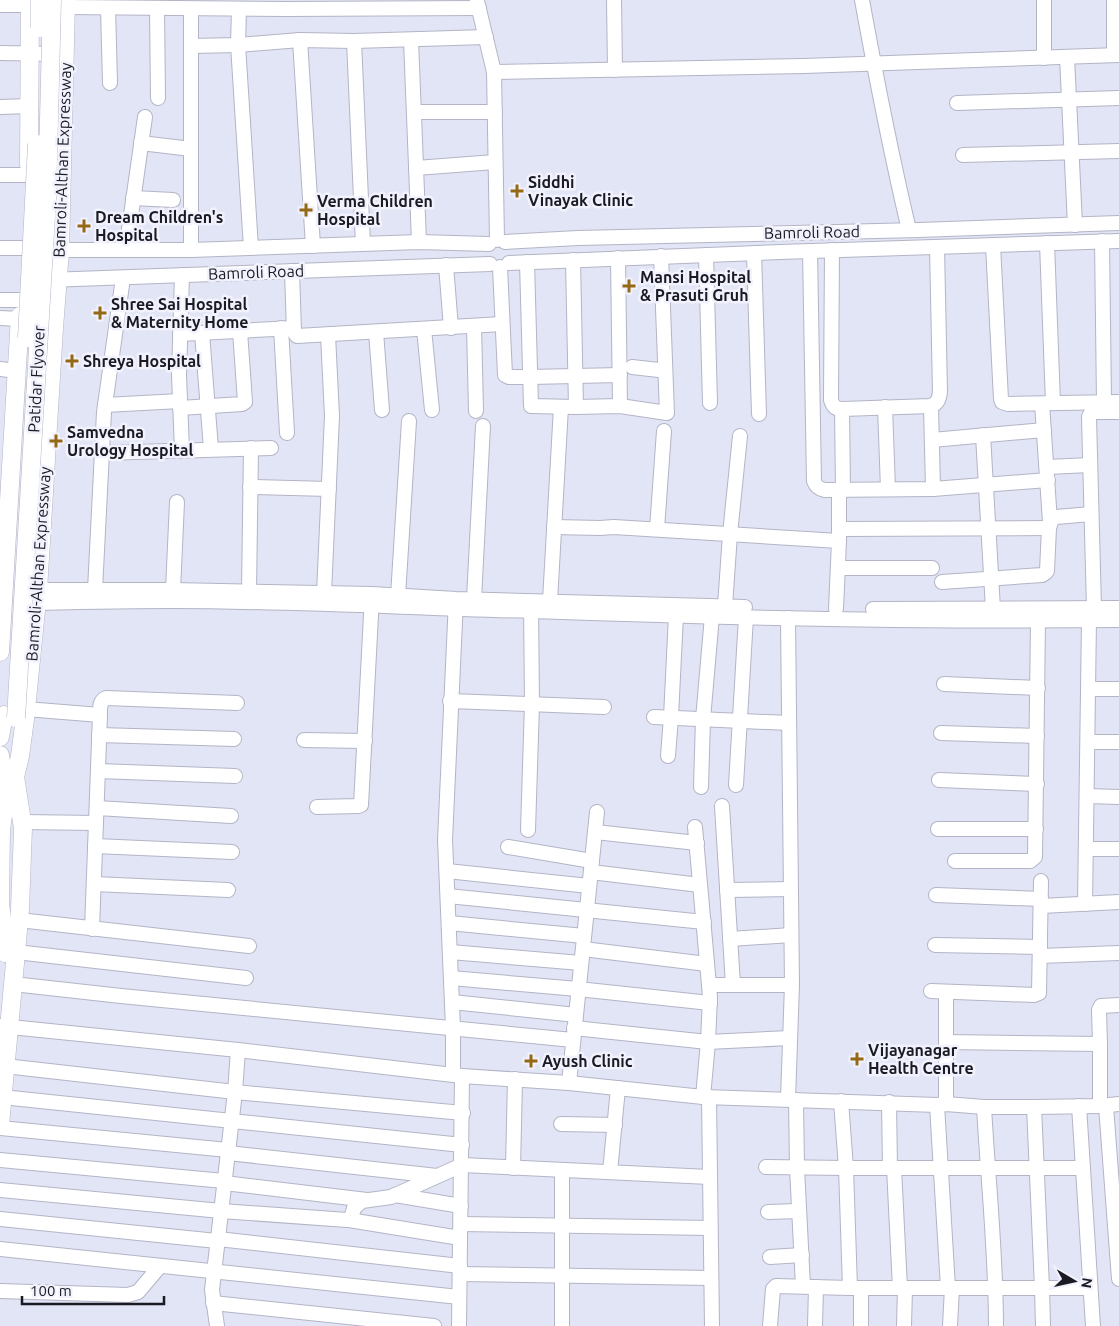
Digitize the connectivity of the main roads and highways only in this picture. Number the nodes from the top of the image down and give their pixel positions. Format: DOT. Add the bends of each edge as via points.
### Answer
graph roads {
  1 [pos="33,2"];
  2 [pos="62,2"];
  3 [pos="8,370"];
  4 [pos="6,454"];
  5 [pos="3,552"];
  6 [pos="0,652"];
  7 [pos="15,714"];
  8 [pos="0,737"];
  9 [pos="0,758"];
  10 [pos="9,779"];
  11 [pos="0,799"];
  12 [pos="10,953"];
  13 [pos="0,1008"];
  14 [pos="5,1027"];
  15 [pos="0,1127"];
  1 -- 3 [label="main road, Bamroli-Althan Expressway" via="27,248 20,319"];
  1 -- 7 [label="main road, Patidar Flyover, bridge" via="38,124 24,389"];
  2 -- 7 [label="main road, Patidar Flyover, bridge"];
  2 -- 7 [label="main road, Bamroli-Althan Expressway" via="65,54 60,250 38,597"];
  3 -- 4 [label="main road, Bamroli-Althan Expressway"];
  4 -- 5 [label="main road, Bamroli-Althan Expressway"];
  5 -- 6 [label="main road, Bamroli-Althan Expressway"];
  7 -- 8 [label="main road, Patidar Flyover"];
  7 -- 10 [label="main road, Patidar Flyover" via="15,740 20,756"];
  9 -- 10 [label="main road"];
  10 -- 11 [label="main road"];
  10 -- 12 [label="main road" via="13,790 14,836"];
  10 -- 12 [label="main road" via="23,828 19,920"];
  12 -- 13 [label="main road"];
  12 -- 14 [label="main road" via="13,984"];
  14 -- 15 [label="main road"];
}
